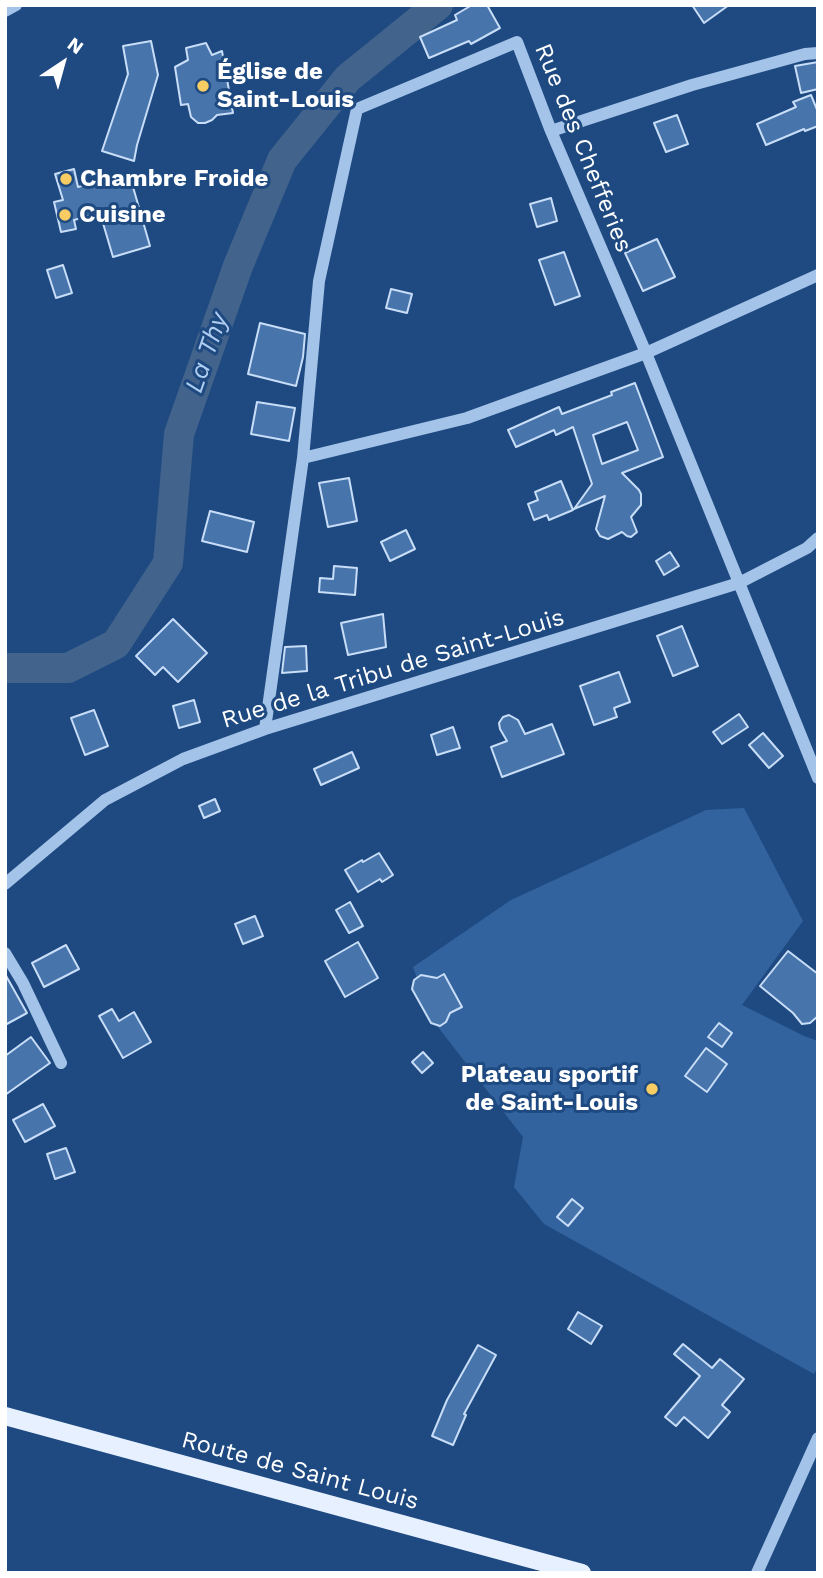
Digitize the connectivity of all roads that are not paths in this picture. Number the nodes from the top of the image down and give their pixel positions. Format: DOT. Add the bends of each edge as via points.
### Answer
graph roads {
  1 [pos="16,5"];
  2 [pos="5,11"];
  3 [pos="818,53"];
  4 [pos="551,131"];
  5 [pos="818,275"];
  6 [pos="646,353"];
  7 [pos="303,458"];
  8 [pos="818,538"];
  9 [pos="739,583"];
  10 [pos="265,729"];
  11 [pos="818,778"];
  12 [pos="5,884"];
  13 [pos="5,953"];
  14 [pos="61,1063"];
  15 [pos="5,1416"];
  16 [pos="818,1438"];
  17 [pos="582,1573"];
  18 [pos="757,1573"];
  1 -- 2 [label="street"];
  3 -- 4 [label="street" via="692,85"];
  4 -- 6 [label="street, Rue des Chefferies"];
  4 -- 7 [label="street, Rue des Chefferies" via="517,42 357,110 319,281"];
  5 -- 6 [label="street"];
  6 -- 7 [label="street" via="467,418"];
  6 -- 9 [label="street, Rue des Chefferies"];
  7 -- 10 [label="street, Rue des Chefferies"];
  8 -- 9 [label="street, Rue de la Tribu de Saint-Louis"];
  9 -- 10 [label="street, Rue de la Tribu de Saint-Louis"];
  9 -- 11 [label="street, Rue des Chefferies"];
  10 -- 12 [label="street, Rue de la Tribu de Saint-Louis" via="183,759 105,800"];
  13 -- 14 [label="street"];
  15 -- 17 [label="main road, Route de Saint Louis"];
  16 -- 18 [label="street"];
}
